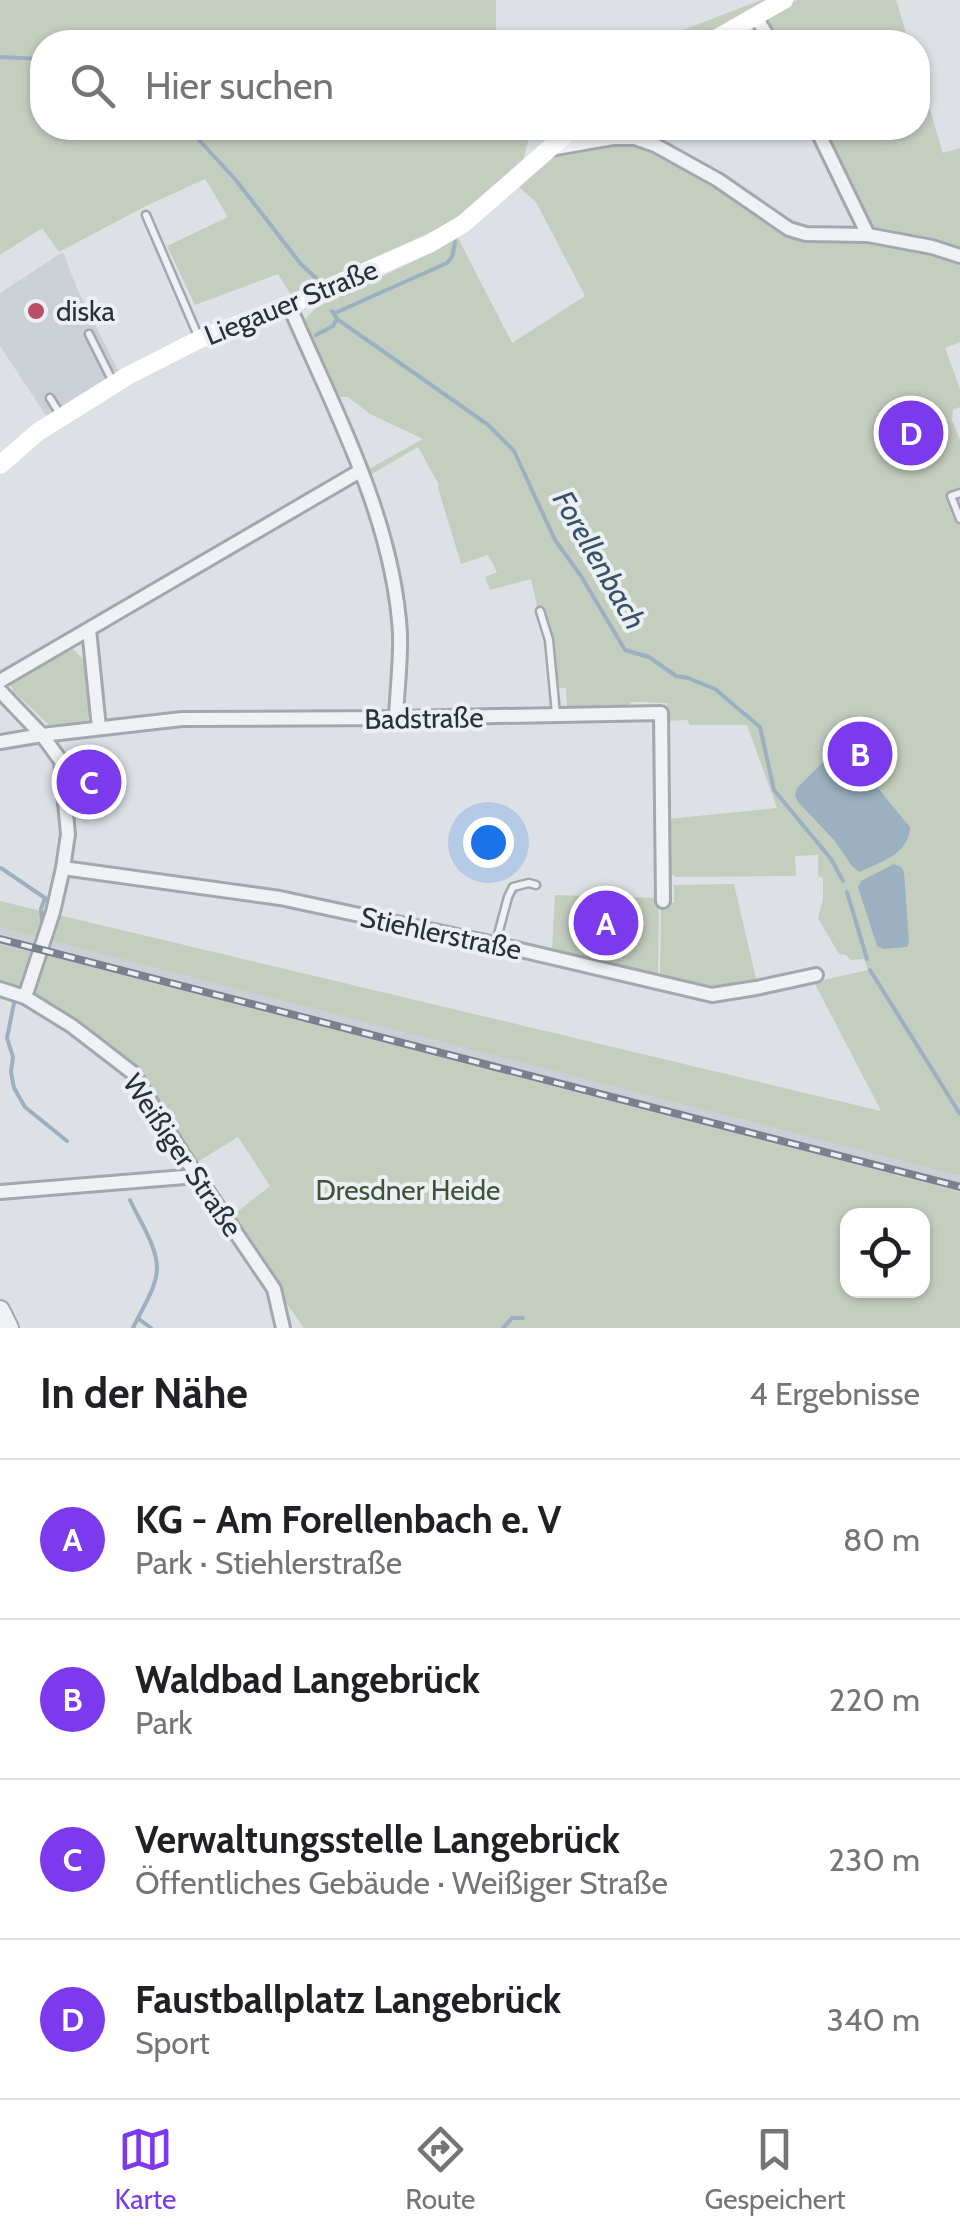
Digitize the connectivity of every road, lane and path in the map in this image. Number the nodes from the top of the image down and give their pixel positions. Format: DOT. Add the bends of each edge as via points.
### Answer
graph roads {
  1 [pos="784,0"];
  2 [pos="756,17"];
  3 [pos="732,30"];
  4 [pos="763,30"];
  5 [pos="559,140"];
  6 [pos="602,140"];
  7 [pos="641,140"];
  8 [pos="822,140"];
  9 [pos="547,150"];
  10 [pos="146,214"];
  11 [pos="868,235"];
  12 [pos="960,256"];
  13 [pos="288,306"];
  14 [pos="89,334"];
  15 [pos="200,339"];
  16 [pos="114,384"];
  17 [pos="50,398"];
  18 [pos="62,417"];
  19 [pos="0,464"];
  20 [pos="360,471"];
  21 [pos="960,492"];
  22 [pos="960,519"];
  23 [pos="540,611"];
  24 [pos="89,629"];
  25 [pos="0,682"];
  26 [pos="0,691"];
  27 [pos="556,716"];
  28 [pos="396,718"];
  29 [pos="99,728"];
  30 [pos="42,735"];
  31 [pos="0,742"];
  32 [pos="64,868"];
  33 [pos="536,885"];
  34 [pos="663,901"];
  35 [pos="495,944"];
  36 [pos="816,975"];
  37 [pos="0,989"];
  38 [pos="25,996"];
  39 [pos="198,1176"];
  40 [pos="0,1192"];
  41 [pos="0,1310"];
  42 [pos="9,1328"];
  43 [pos="283,1328"];
  1 -- 2 [label="main road"];
  2 -- 3 [label="main road"];
  2 -- 4 [label="street"];
  5 -- 9 [label="main road, Liegauer Straße"];
  6 -- 9 [label="street"];
  7 -- 11 [label="street" via="718,180 789,229"];
  8 -- 11 [label="street"];
  9 -- 13 [label="main road, Liegauer Straße" via="458,227"];
  10 -- 15 [label="lane"];
  11 -- 12 [label="street"];
  13 -- 15 [label="main road, Liegauer Straße"];
  13 -- 20 [label="street"];
  14 -- 16 [label="lane"];
  15 -- 16 [label="main road, Liegauer Straße"];
  16 -- 18 [label="main road, Liegauer Straße"];
  17 -- 18 [label="lane"];
  18 -- 19 [label="main road, Liegauer Straße"];
  20 -- 24 [label="street"];
  20 -- 28 [label="street" via="395,592"];
  21 -- 22 [label="lane" via="951,496"];
  23 -- 27 [label="lane"];
  24 -- 25 [label="street"];
  24 -- 29 [label="street"];
  26 -- 30 [label="street"];
  27 -- 28 [label="street, Badstraße"];
  27 -- 34 [label="street, Badstraße" via="661,714"];
  28 -- 29 [label="street, Badstraße" via="182,719"];
  29 -- 30 [label="street, Badstraße"];
  30 -- 31 [label="street, Badstraße"];
  30 -- 32 [label="street" via="61,762"];
  32 -- 35 [label="street, Stiehlerstraße" via="280,898"];
  32 -- 38 [label="street"];
  33 -- 35 [label="lane" via="514,887"];
  35 -- 36 [label="street, Stiehlerstraße" via="712,995"];
  37 -- 38 [label="street, Weißiger Straße"];
  38 -- 39 [label="street, Weißiger Straße" via="132,1072"];
  39 -- 40 [label="street"];
  39 -- 43 [label="street, Weißiger Straße" via="274,1289"];
  41 -- 42 [label="street"];
}
